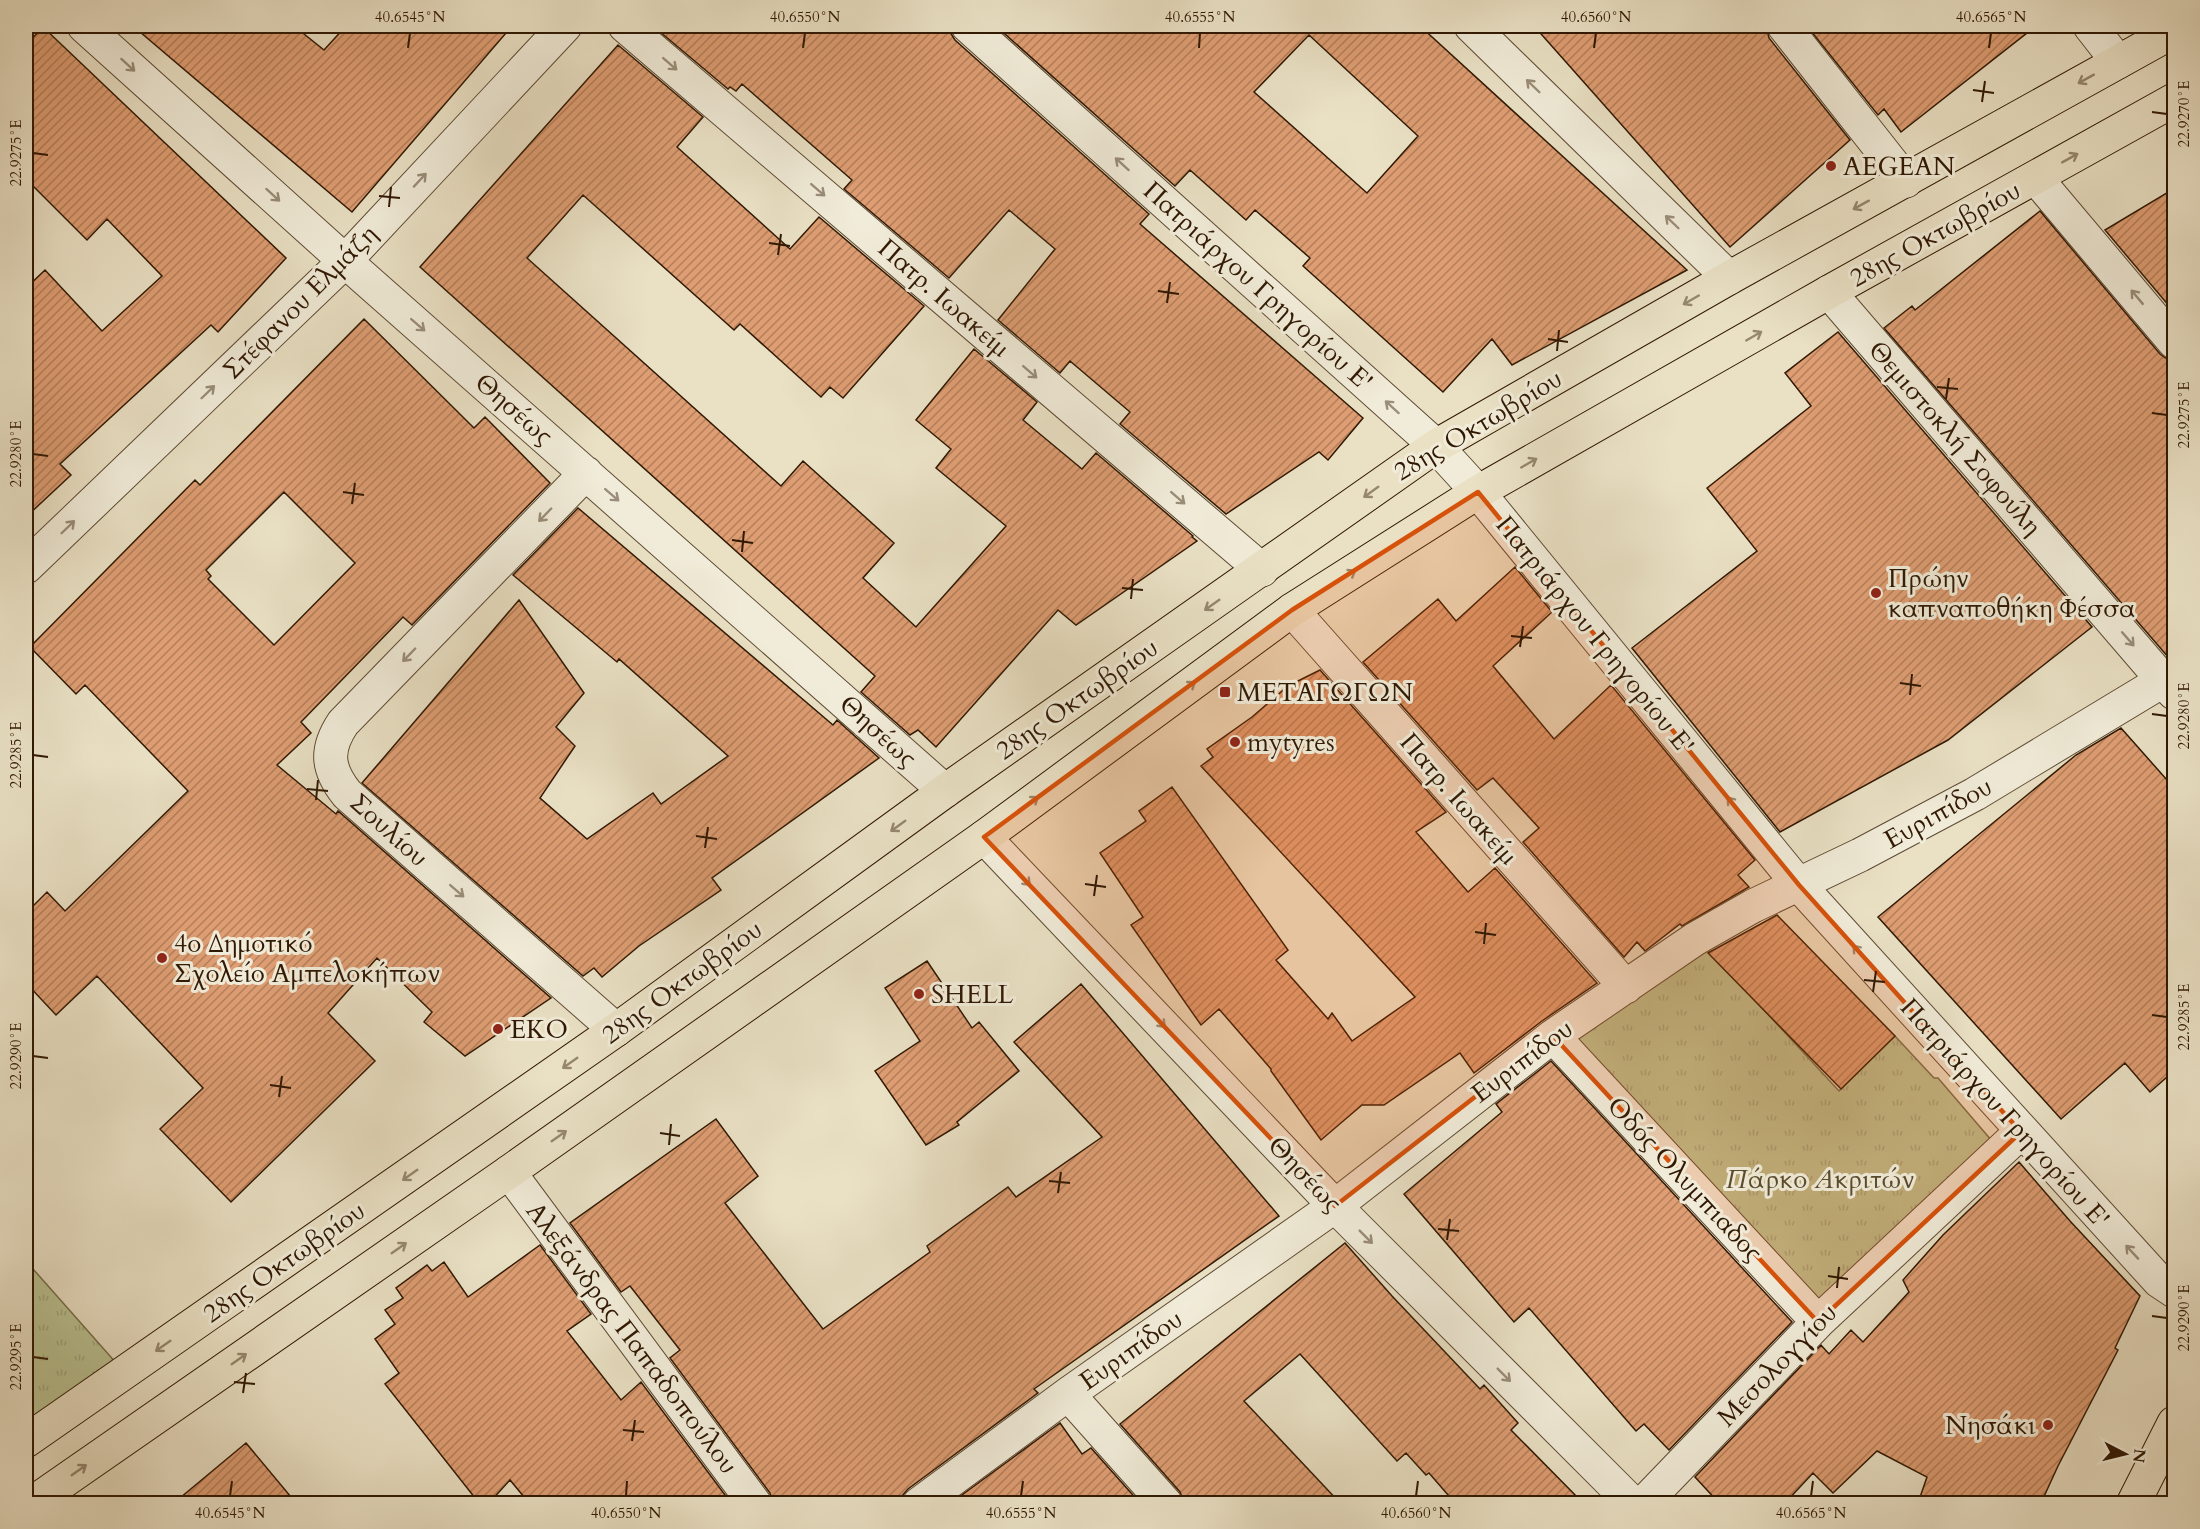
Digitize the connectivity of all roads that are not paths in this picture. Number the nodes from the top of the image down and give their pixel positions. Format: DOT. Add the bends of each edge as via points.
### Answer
graph roads {
  1 [pos="565,26"];
  2 [pos="625,26"];
  3 [pos="968,26"];
  4 [pos="1471,26"];
  5 [pos="1784,26"];
  6 [pos="2090,26"];
  7 [pos="95,29"];
  8 [pos="2175,31"];
  9 [pos="2118,62"];
  10 [pos="2175,100"];
  11 [pos="2036,178"];
  12 [pos="1906,181"];
  13 [pos="345,261"];
  14 [pos="1729,278"];
  15 [pos="1829,292"];
  16 [pos="2175,342"];
  17 [pos="1436,446"];
  18 [pos="586,473"];
  19 [pos="1478,492"];
  20 [pos="26,567"];
  21 [pos="1262,570"];
  22 [pos="1292,610"];
  23 [pos="2169,686"];
  24 [pos="945,791"];
  25 [pos="984,837"];
  26 [pos="1799,885"];
  27 [pos="1626,987"];
  28 [pos="616,1030"];
  29 [pos="1553,1036"];
  30 [pos="2021,1132"];
  31 [pos="509,1172"];
  32 [pos="1335,1206"];
  33 [pos="2175,1291"];
  34 [pos="1818,1322"];
  35 [pos="1068,1394"];
  36 [pos="2175,1423"];
  37 [pos="26,1441"];
  38 [pos="31,1503"];
  39 [pos="755,1503"];
  40 [pos="919,1503"];
  41 [pos="1166,1503"];
  42 [pos="1633,1503"];
  43 [pos="1643,1503"];
  44 [pos="2133,1503"];
  13 -- 1 [label="street, Στέφανου Ελμάζη, one-way"];
  2 -- 21 [label="street, Πατρ. Ιωακείμ, one-way"];
  17 -- 3 [label="street, Πατριάρχου Γρηγορίου Ε', one-way"];
  14 -- 4 [label="street, one-way"];
  5 -- 12 [label="street"];
  6 -- 9 [label="street"];
  7 -- 13 [label="street, Θησέως, one-way"];
  8 -- 9 [label="main road, 28ης Οκτωβρίου"];
  9 -- 12 [label="main road, 28ης Οκτωβρίου, one-way"];
  11 -- 10 [label="main road, 28ης Οκτωβρίου, one-way"];
  11 -- 15 [label="main road, 28ης Οκτωβρίου"];
  16 -- 11 [label="street, one-way"];
  12 -- 14 [label="main road, 28ης Οκτωβρίου, one-way"];
  13 -- 18 [label="street, Θησέως, one-way"];
  20 -- 13 [label="street, Στέφανου Ελμάζη, one-way"];
  14 -- 17 [label="main road, 28ης Οκτωβρίου, one-way"];
  19 -- 15 [label="main road, 28ης Οκτωβρίου, one-way"];
  15 -- 23 [label="street, Θεμιστοκλή Σοφούλη, one-way"];
  17 -- 19 [label="street, Πατριάρχου Γρηγορίου Ε'"];
  17 -- 21 [label="main road, 28ης Οκτωβρίου, one-way"];
  18 -- 24 [label="street, Θησέως, one-way"];
  18 -- 28 [label="street, Σουλίου, one-way" via="343,723 330,752 331,768 347,794"];
  22 -- 19 [label="main road, 28ης Οκτωβρίου, one-way"];
  26 -- 19 [label="street, Πατριάρχου Γρηγορίου Ε', one-way"];
  21 -- 24 [label="main road, 28ης Οκτωβρίου, one-way"];
  25 -- 22 [label="main road, 28ης Οκτωβρίου, one-way"];
  22 -- 27 [label="street, Πατρ. Ιωακείμ"];
  23 -- 26 [label="street, Ευριπίδου" via="1975,794"];
  24 -- 28 [label="main road, 28ης Οκτωβρίου, one-way"];
  31 -- 25 [label="main road, 28ης Οκτωβρίου, one-way"];
  25 -- 32 [label="street, Θησέως, one-way"];
  26 -- 27 [label="street, Ευριπίδου" via="1695,939"];
  30 -- 26 [label="street, Πατριάρχου Γρηγορίου Ε', one-way"];
  27 -- 29 [label="street, Ευριπίδου"];
  28 -- 37 [label="main road, 28ης Οκτωβρίου, one-way"];
  29 -- 32 [label="street, Ευριπίδου"];
  29 -- 34 [label="street, Οδός Ολυμπιαδος"];
  33 -- 30 [label="street, Πατριάρχου Γρηγορίου Ε', one-way" via="2158,1281"];
  30 -- 34 [label="street, Μεσολογγίου"];
  38 -- 31 [label="main road, 28ης Οκτωβρίου, one-way"];
  31 -- 39 [label="street, Αλεξάνδρας Παπαδοπούλου"];
  32 -- 35 [label="street, Ευριπίδου"];
  32 -- 42 [label="street, Θησέως, one-way"];
  34 -- 43 [label="street, Μεσολογγίου"];
  35 -- 40 [label="street, Ευριπίδου"];
  35 -- 41 [label="street"];
  36 -- 44 [label="main road"];
}
